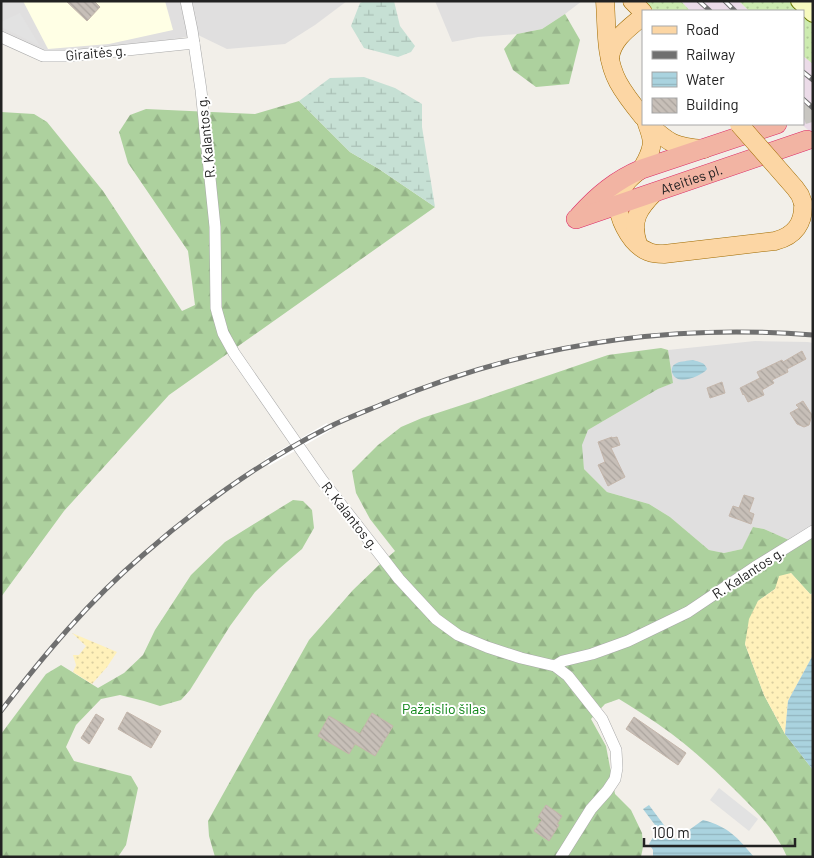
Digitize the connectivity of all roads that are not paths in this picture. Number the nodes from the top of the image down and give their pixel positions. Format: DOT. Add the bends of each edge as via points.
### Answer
graph roads {
  1 [pos="186,1"];
  2 [pos="605,1"];
  3 [pos="632,1"];
  4 [pos="799,1"];
  5 [pos="642,11"];
  6 [pos="813,14"];
  7 [pos="642,17"];
  8 [pos="1,37"];
  9 [pos="194,43"];
  10 [pos="610,61"];
  11 [pos="642,116"];
  12 [pos="648,125"];
  13 [pos="649,125"];
  14 [pos="740,125"];
  15 [pos="774,125"];
  16 [pos="808,140"];
  17 [pos="704,149"];
  18 [pos="642,169"];
  19 [pos="655,192"];
  20 [pos="619,204"];
  21 [pos="576,219"];
  22 [pos="624,227"];
  23 [pos="638,244"];
  24 [pos="813,531"];
  25 [pos="554,666"];
  26 [pos="561,857"];
  1 -- 9 [label="street, R. Kalantos g."];
  2 -- 10 [label="main road"];
  3 -- 5 [label="main road"];
  4 -- 6 [label="main road"];
  7 -- 10 [label="main road" via="614,44"];
  8 -- 9 [label="street, Giraitės g." via="44,56"];
  9 -- 25 [label="street, R. Kalantos g." via="215,227 216,308 223,333 234,353 322,480 399,579 436,620 479,644"];
  10 -- 11 [label="main road" via="617,81"];
  12 -- 18 [label="main road" via="652,146"];
  13 -- 17 [label="main road" via="673,144"];
  14 -- 23 [label="main road, bridge" via="800,195 803,212 797,228 776,240 664,254 650,253"];
  15 -- 17 [label="highway, Ateities pl."];
  16 -- 19 [label="highway, Ateities pl."];
  17 -- 18 [label="highway, Ateities pl."];
  18 -- 20 [label="main road" via="625,185 619,195"];
  18 -- 21 [label="highway, Ateities pl." via="608,189"];
  19 -- 20 [label="highway, Ateities pl."];
  19 -- 23 [label="main road" via="636,217"];
  20 -- 21 [label="highway, Ateities pl."];
  20 -- 22 [label="main road"];
  21 -- 22 [label="main road" via="612,219"];
  22 -- 23 [label="main road"];
  24 -- 25 [label="street, R. Kalantos g." via="688,612 628,641"];
  25 -- 26 [label="street" via="568,676 602,719 617,759 615,778"];
}
